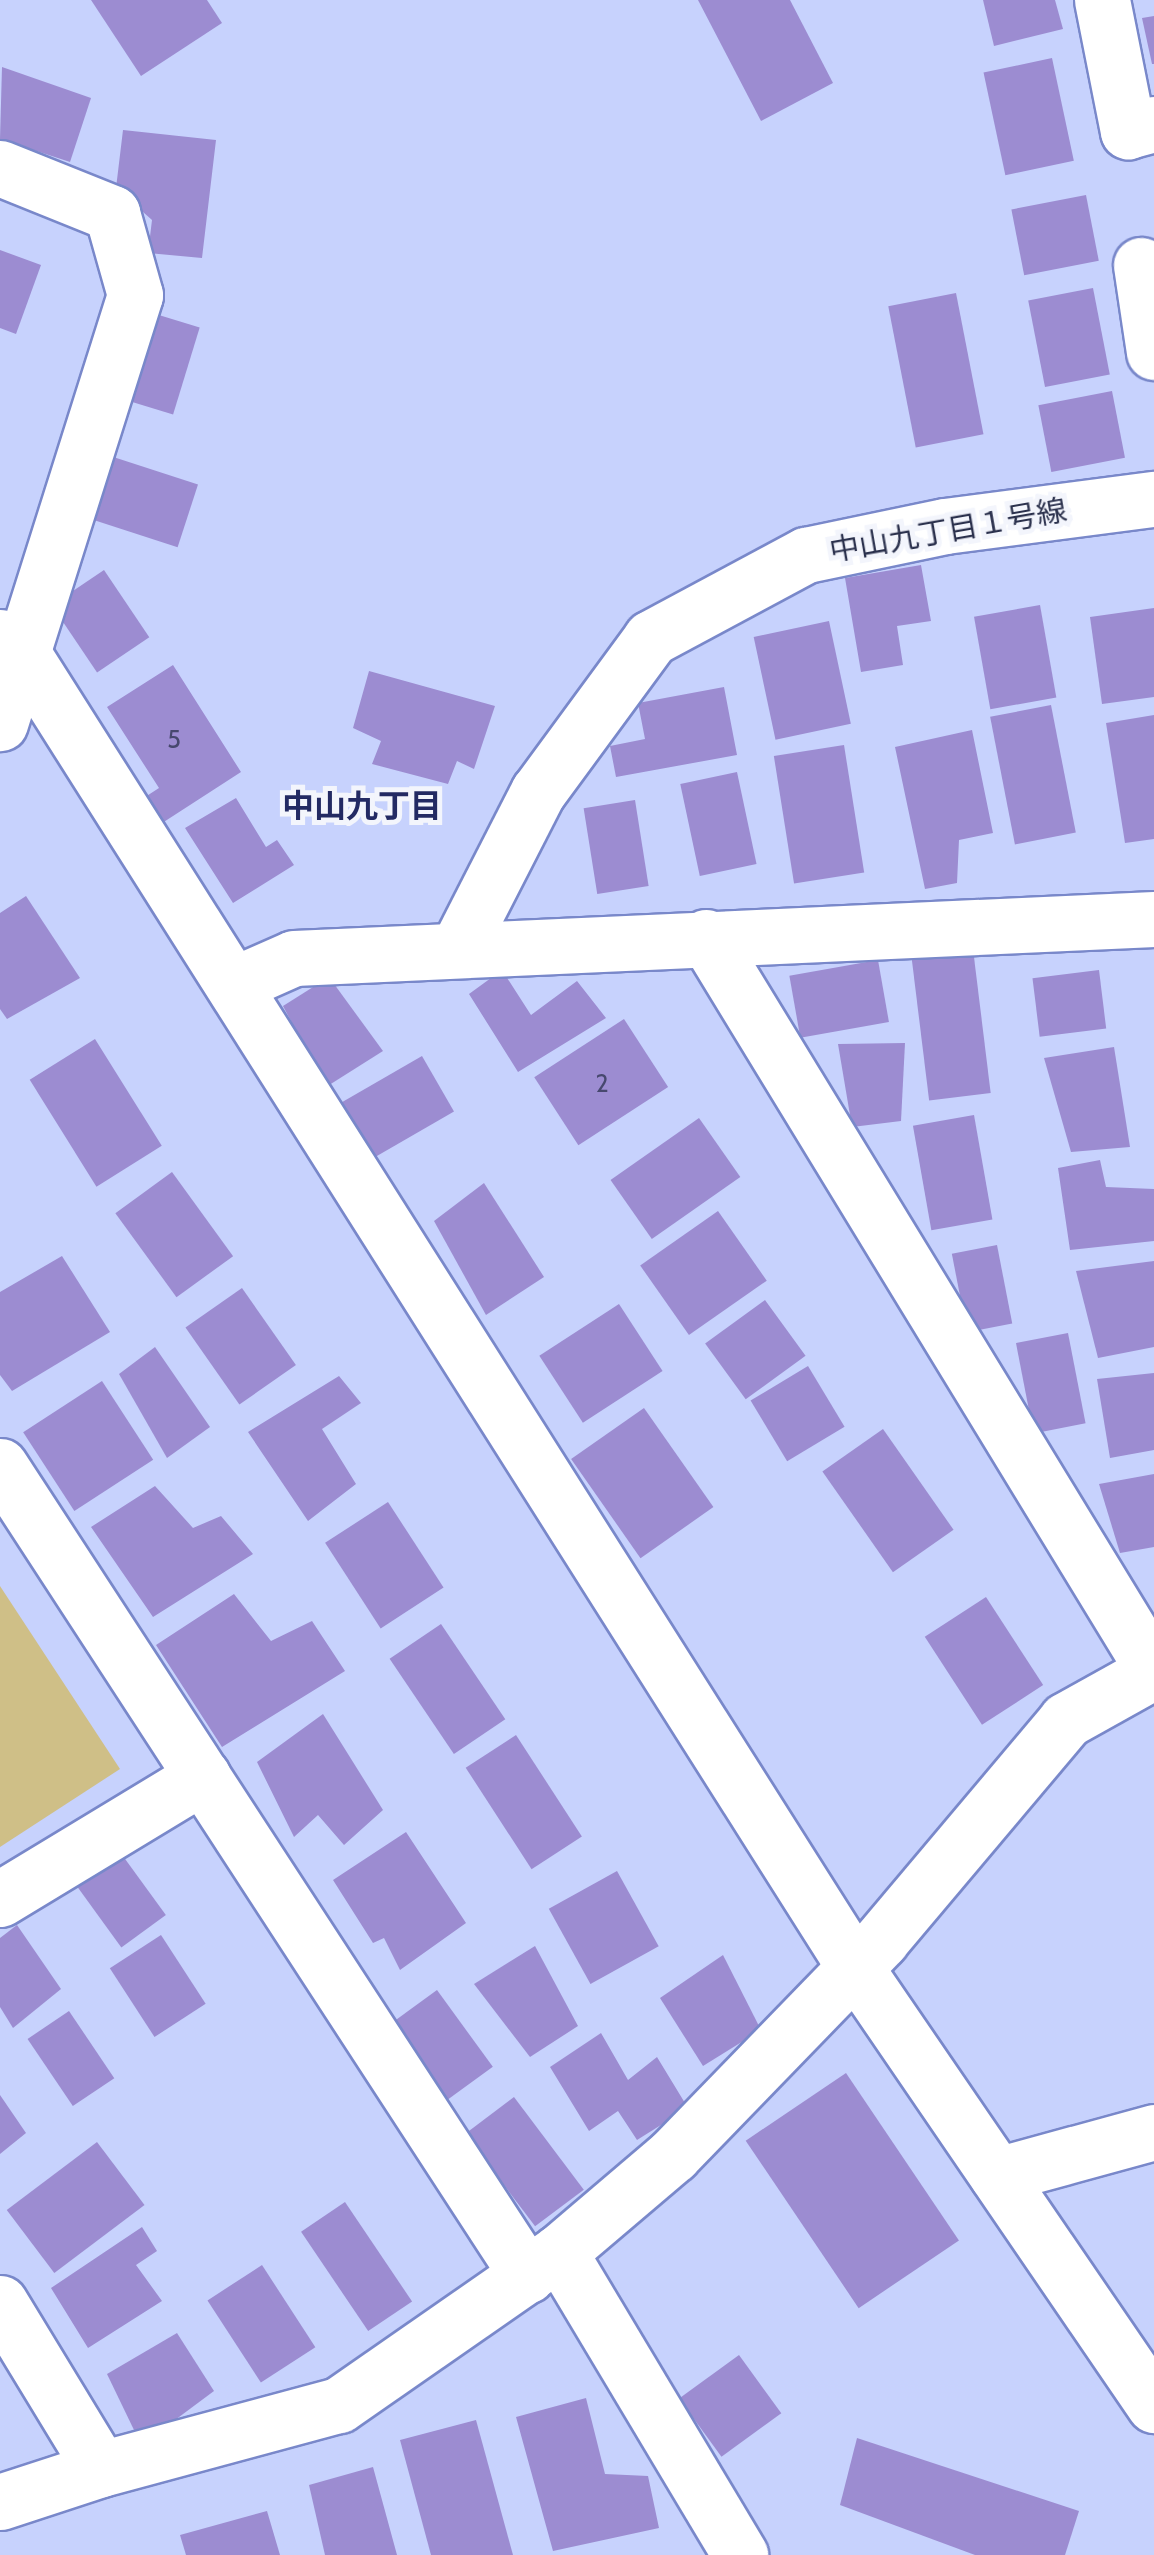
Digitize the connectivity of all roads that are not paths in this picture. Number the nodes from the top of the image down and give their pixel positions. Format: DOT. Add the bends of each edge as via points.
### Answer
graph roads {
  1 [pos="1102,0"];
  2 [pos="1154,124"];
  3 [pos="0,168"];
  4 [pos="1141,264"];
  5 [pos="1154,352"];
  6 [pos="1154,499"];
  7 [pos="12,646"];
  8 [pos="0,723"];
  9 [pos="1154,918"];
  10 [pos="706,937"];
  11 [pos="457,950"];
  12 [pos="235,984"];
  13 [pos="0,1466"];
  14 [pos="1154,1671"];
  15 [pos="203,1776"];
  16 [pos="0,1899"];
  17 [pos="854,1966"];
  18 [pos="1154,2132"];
  19 [pos="998,2175"];
  20 [pos="543,2263"];
  21 [pos="0,2303"];
  22 [pos="1154,2405"];
  23 [pos="100,2469"];
  24 [pos="0,2502"];
  25 [pos="740,2555"];
  1 -- 2 [label="street" via="1128,130"];
  3 -- 7 [label="street" via="112,213 135,294"];
  4 -- 5 [label="street"];
  6 -- 11 [label="street, 中山九丁目１号線" via="945,526 806,555 651,638 538,792"];
  7 -- 8 [label="street"];
  7 -- 12 [label="street"];
  9 -- 10 [label="street"];
  10 -- 11 [label="street"];
  10 -- 14 [label="street"];
  11 -- 12 [label="street" via="294,958"];
  12 -- 17 [label="street"];
  13 -- 15 [label="street"];
  14 -- 17 [label="street" via="1066,1720"];
  15 -- 16 [label="street"];
  15 -- 20 [label="street"];
  17 -- 19 [label="street"];
  17 -- 20 [label="street" via="673,2154"];
  18 -- 19 [label="street"];
  19 -- 22 [label="street"];
  20 -- 23 [label="street" via="339,2405"];
  20 -- 25 [label="street"];
  21 -- 23 [label="street"];
  23 -- 24 [label="street"];
}
